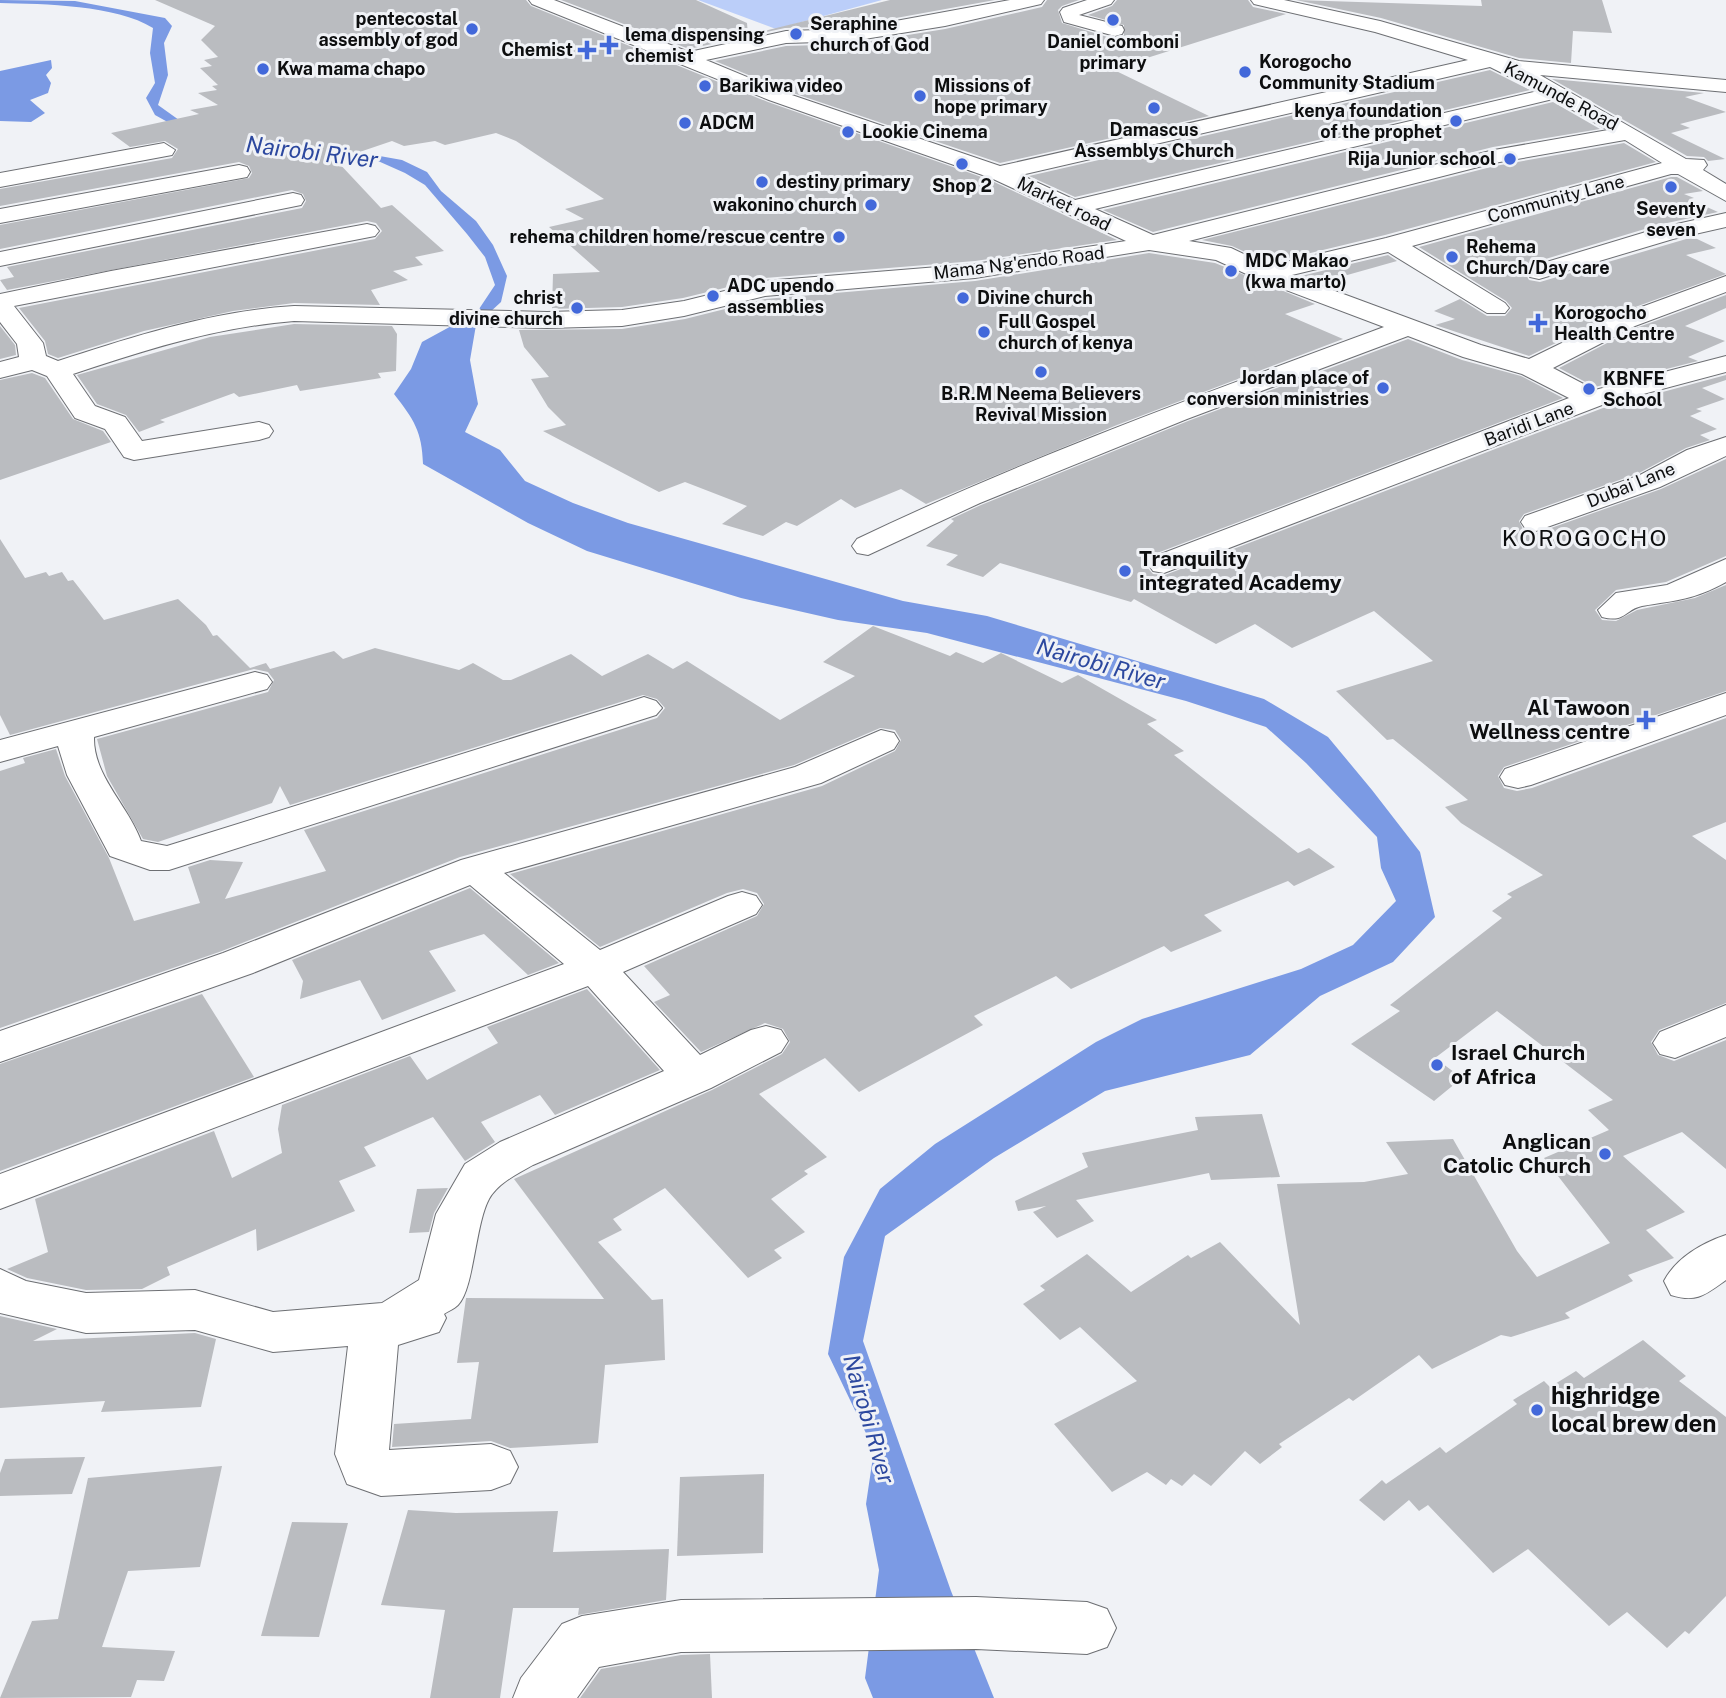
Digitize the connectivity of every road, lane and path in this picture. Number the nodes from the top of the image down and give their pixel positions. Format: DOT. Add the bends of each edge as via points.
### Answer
graph roads {
  1 [pos="538,0"];
  2 [pos="1035,0"];
  3 [pos="1105,0"];
  4 [pos="1260,0"];
  5 [pos="1115,30"];
  6 [pos="1493,60"];
  7 [pos="693,61"];
  8 [pos="1726,86"];
  9 [pos="1558,92"];
  10 [pos="1629,133"];
  11 [pos="164,149"];
  12 [pos="1726,163"];
  13 [pos="1681,167"];
  14 [pos="239,172"];
  15 [pos="999,173"];
  16 [pos="0,180"];
  17 [pos="1726,194"];
  18 [pos="293,200"];
  19 [pos="1074,207"];
  20 [pos="229,213"];
  21 [pos="0,216"];
  22 [pos="1726,220"];
  23 [pos="367,231"];
  24 [pos="1152,244"];
  25 [pos="1392,244"];
  26 [pos="264,249"];
  27 [pos="0,259"];
  28 [pos="1539,272"];
  29 [pos="1266,274"];
  30 [pos="1726,283"];
  31 [pos="0,304"];
  32 [pos="1496,309"];
  33 [pos="1411,326"];
  34 [pos="1726,364"];
  35 [pos="45,365"];
  36 [pos="1532,368"];
  37 [pos="0,370"];
  38 [pos="1592,399"];
  39 [pos="259,431"];
  40 [pos="1726,446"];
  41 [pos="1536,522"];
  42 [pos="868,546"];
  43 [pos="1164,564"];
  44 [pos="1726,569"];
  45 [pos="1614,610"];
  46 [pos="255,682"];
  47 [pos="1726,703"];
  48 [pos="644,708"];
  49 [pos="76,730"];
  50 [pos="881,741"];
  51 [pos="0,751"];
  52 [pos="1518,777"];
  53 [pos="475,869"];
  54 [pos="742,905"];
  55 [pos="595,968"];
  56 [pos="1726,1020"];
  57 [pos="766,1041"];
  58 [pos="1675,1042"];
  59 [pos="0,1047"];
  60 [pos="695,1077"];
  61 [pos="0,1192"];
  62 [pos="1726,1254"];
  63 [pos="1688,1281"];
  64 [pos="0,1289"];
  65 [pos="382,1328"];
  66 [pos="491,1467"];
  67 [pos="1087,1628"];
  68 [pos="542,1698"];
  1 -- 7 [label="street, Market road"];
  2 -- 7 [label="street" via="852,35 786,37 696,56"];
  3 -- 5 [label="street" via="1069,12 1071,18"];
  4 -- 6 [label="street, Kamunde Road" via="1337,16"];
  6 -- 8 [label="street" via="1518,67"];
  6 -- 9 [label="street, Kamunde Road"];
  6 -- 15 [label="street"];
  7 -- 15 [label="street, Market road" via="776,96"];
  9 -- 10 [label="street, Kamunde Road"];
  9 -- 19 [label="street"];
  10 -- 13 [label="street, Kamunde Road"];
  10 -- 24 [label="street, Mama Ng'endo Road" via="1477,159"];
  11 -- 16 [label="street"];
  12 -- 13 [label="street, Community Lane"];
  13 -- 17 [label="street, Kamunde Road"];
  13 -- 25 [label="street, Community Lane"];
  14 -- 21 [label="street"];
  15 -- 19 [label="street, Market road"];
  18 -- 20 [label="street"];
  19 -- 24 [label="street, Market road"];
  20 -- 26 [label="street"];
  20 -- 27 [label="street"];
  22 -- 28 [label="street" via="1655,236"];
  23 -- 26 [label="street"];
  24 -- 29 [label="street, Market road" via="1223,253"];
  24 -- 35 [label="street, Mama Ng'endo Road" via="950,273 763,289 635,316 525,321 301,312 199,329"];
  25 -- 29 [label="street, Community Lane"];
  25 -- 32 [label="street"];
  26 -- 31 [label="street"];
  29 -- 33 [label="street, Market road"];
  30 -- 36 [label="street" via="1626,321"];
  31 -- 35 [label="street"];
  33 -- 36 [label="street, Market road" via="1472,351"];
  33 -- 42 [label="street" via="969,497"];
  34 -- 38 [label="street, Baridi Lane"];
  35 -- 37 [label="street, Mama Ng'endo Road"];
  35 -- 39 [label="street" via="85,412 115,423 134,451"];
  36 -- 38 [label="street, Market road"];
  38 -- 43 [label="street, Baridi Lane"];
  40 -- 41 [label="street, Dubai Lane" via="1650,481"];
  44 -- 45 [label="street" via="1674,594 1622,601"];
  46 -- 49 [label="street"];
  47 -- 52 [label="street"];
  48 -- 49 [label="street" via="169,858 150,858 124,848 120,830 79,762 73,746"];
  49 -- 51 [label="street"];
  50 -- 53 [label="street" via="808,775"];
  53 -- 55 [label="street"];
  53 -- 59 [label="street" via="238,962"];
  54 -- 55 [label="street"];
  55 -- 60 [label="street"];
  55 -- 61 [label="street"];
  56 -- 58 [label="street"];
  57 -- 60 [label="street"];
  60 -- 65 [label="street" via="552,1139 482,1176 470,1191 441,1291"];
  62 -- 63 [label="street"];
  64 -- 65 [label="street" via="13,1298 86,1313 195,1311 273,1332"];
  65 -- 66 [label="street" via="362,1454 366,1468 381,1473"];
  67 -- 68 [label="street" via="976,1623 681,1626 582,1643"];
}
